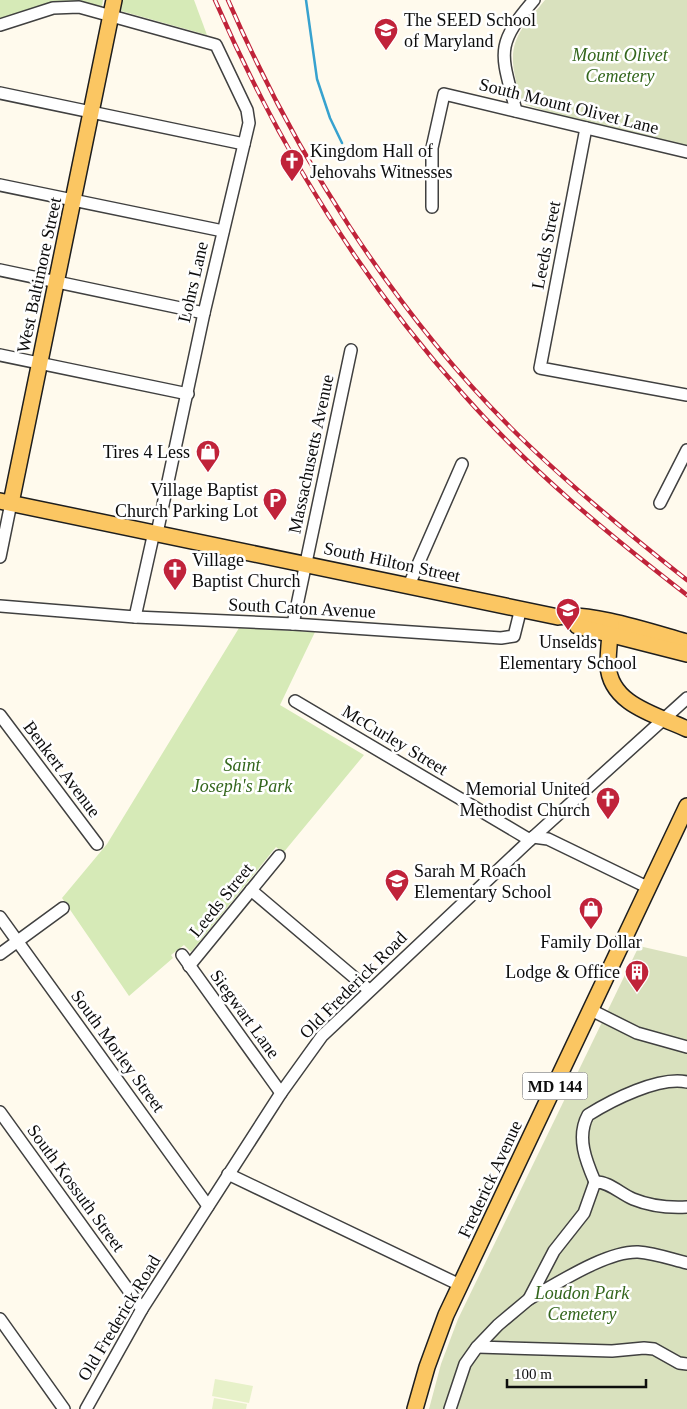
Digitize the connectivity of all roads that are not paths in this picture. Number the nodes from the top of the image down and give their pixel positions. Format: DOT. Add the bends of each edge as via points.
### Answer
graph roads {
  1 [pos="534,0"];
  2 [pos="113,8"];
  3 [pos="0,25"];
  4 [pos="0,93"];
  5 [pos="516,111"];
  6 [pos="92,112"];
  7 [pos="586,128"];
  8 [pos="244,144"];
  9 [pos="687,152"];
  10 [pos="0,185"];
  11 [pos="73,200"];
  12 [pos="432,206"];
  13 [pos="223,232"];
  14 [pos="0,270"];
  15 [pos="56,282"];
  16 [pos="204,312"];
  17 [pos="351,350"];
  18 [pos="0,355"];
  19 [pos="40,363"];
  20 [pos="188,394"];
  21 [pos="687,395"];
  22 [pos="687,450"];
  23 [pos="462,464"];
  24 [pos="6,502"];
  25 [pos="660,503"];
  26 [pos="156,533"];
  27 [pos="0,557"];
  28 [pos="306,563"];
  29 [pos="410,585"];
  30 [pos="0,606"];
  31 [pos="521,608"];
  32 [pos="135,617"];
  33 [pos="293,624"];
  34 [pos="611,628"];
  35 [pos="687,642"];
  36 [pos="687,654"];
  37 [pos="687,698"];
  38 [pos="295,701"];
  39 [pos="0,715"];
  40 [pos="664,718"];
  41 [pos="687,729"];
  42 [pos="687,806"];
  43 [pos="531,838"];
  44 [pos="97,844"];
  45 [pos="279,856"];
  46 [pos="649,888"];
  47 [pos="251,890"];
  48 [pos="63,908"];
  49 [pos="0,917"];
  50 [pos="18,941"];
  51 [pos="0,954"];
  52 [pos="182,955"];
  53 [pos="189,966"];
  54 [pos="369,990"];
  55 [pos="591,1010"];
  56 [pos="687,1047"];
  57 [pos="687,1082"];
  58 [pos="281,1093"];
  59 [pos="0,1112"];
  60 [pos="228,1174"];
  61 [pos="595,1182"];
  62 [pos="208,1206"];
  63 [pos="687,1208"];
  64 [pos="687,1263"];
  65 [pos="460,1284"];
  66 [pos="529,1299"];
  67 [pos="142,1309"];
  68 [pos="0,1319"];
  69 [pos="477,1347"];
  70 [pos="687,1364"];
  71 [pos="64,1409"];
  72 [pos="86,1409"];
  73 [pos="415,1409"];
  74 [pos="450,1409"];
  1 -- 5 [label="street" via="510,28 504,48 503,58"];
  2 -- 3 [label="street" via="65,6"];
  2 -- 6 [label="main road, West Baltimore Street"];
  2 -- 8 [label="street, Lohrs Lane" via="216,45 248,116"];
  4 -- 6 [label="street"];
  5 -- 7 [label="street, South Mount Olivet Lane"];
  5 -- 12 [label="street, South Mount Olivet Lane" via="444,94 432,148"];
  6 -- 8 [label="street"];
  6 -- 11 [label="main road, West Baltimore Street"];
  7 -- 9 [label="street, South Mount Olivet Lane"];
  7 -- 21 [label="street, Leeds Street" via="540,368"];
  8 -- 13 [label="street, Lohrs Lane"];
  10 -- 11 [label="street"];
  11 -- 13 [label="street"];
  11 -- 15 [label="main road, West Baltimore Street"];
  13 -- 16 [label="street, Lohrs Lane"];
  14 -- 15 [label="street"];
  15 -- 16 [label="street"];
  15 -- 19 [label="main road, West Baltimore Street"];
  16 -- 20 [label="street, Lohrs Lane"];
  17 -- 28 [label="street, Massachusetts Avenue"];
  18 -- 19 [label="street"];
  19 -- 20 [label="street"];
  19 -- 24 [label="main road, West Baltimore Street"];
  20 -- 26 [label="street, Lohrs Lane"];
  22 -- 25 [label="street"];
  23 -- 29 [label="street"];
  24 -- 26 [label="main road, South Hilton Street"];
  24 -- 27 [label="street, West Baltimore Street"];
  26 -- 28 [label="main road, South Hilton Street"];
  26 -- 32 [label="street, Lohrs Lane"];
  28 -- 29 [label="main road, South Hilton Street"];
  28 -- 33 [label="street, Massachusetts Avenue"];
  29 -- 31 [label="main road, South Hilton Street"];
  30 -- 32 [label="street, South Caton Avenue"];
  31 -- 33 [label="street, South Caton Avenue" via="516,630 509,638"];
  31 -- 34 [label="main road, South Hilton Street" via="558,617 566,623"];
  32 -- 33 [label="street, South Caton Avenue"];
  34 -- 35 [label="main road, South Hilton Street"];
  34 -- 36 [label="main road, South Hilton Street"];
  34 -- 40 [label="main road" via="608,665 614,690 633,704"];
  37 -- 40 [label="street, Old Frederick Road"];
  38 -- 43 [label="street, McCurley Street"];
  39 -- 44 [label="street, Benkert Avenue"];
  40 -- 41 [label="main road"];
  40 -- 43 [label="street, Old Frederick Road"];
  42 -- 46 [label="main road, Frederick Avenue / MD 144"];
  43 -- 46 [label="street, McCurley Street" via="548,839"];
  43 -- 54 [label="street, Old Frederick Road"];
  45 -- 47 [label="street, Leeds Street"];
  46 -- 55 [label="main road, Frederick Avenue / MD 144"];
  47 -- 53 [label="street, Leeds Street"];
  47 -- 54 [label="street"];
  48 -- 50 [label="street"];
  49 -- 50 [label="street, South Morley Street"];
  50 -- 51 [label="street"];
  50 -- 62 [label="street, South Morley Street"];
  52 -- 53 [label="street, Siegwart Lane"];
  53 -- 58 [label="street, Siegwart Lane"];
  54 -- 58 [label="street, Old Frederick Road" via="322,1036"];
  55 -- 56 [label="street" via="637,1033"];
  55 -- 65 [label="main road, Frederick Avenue / MD 144"];
  57 -- 61 [label="street" via="676,1080 650,1086 588,1115 583,1125 584,1156"];
  58 -- 60 [label="street, Old Frederick Road"];
  59 -- 67 [label="street, South Kossuth Street"];
  60 -- 62 [label="street, Old Frederick Road"];
  60 -- 65 [label="street"];
  61 -- 63 [label="street" via="605,1183 635,1200 657,1206"];
  61 -- 66 [label="street" via="584,1213 549,1258"];
  62 -- 67 [label="street, Old Frederick Road"];
  64 -- 66 [label="street" via="644,1252 627,1253 593,1265"];
  65 -- 73 [label="main road, Frederick Avenue / MD 144" via="435,1342"];
  66 -- 69 [label="street"];
  67 -- 72 [label="street, Old Frederick Road"];
  68 -- 71 [label="street"];
  69 -- 70 [label="street" via="612,1351 644,1348 654,1349"];
  69 -- 74 [label="street" via="465,1364"];
}
